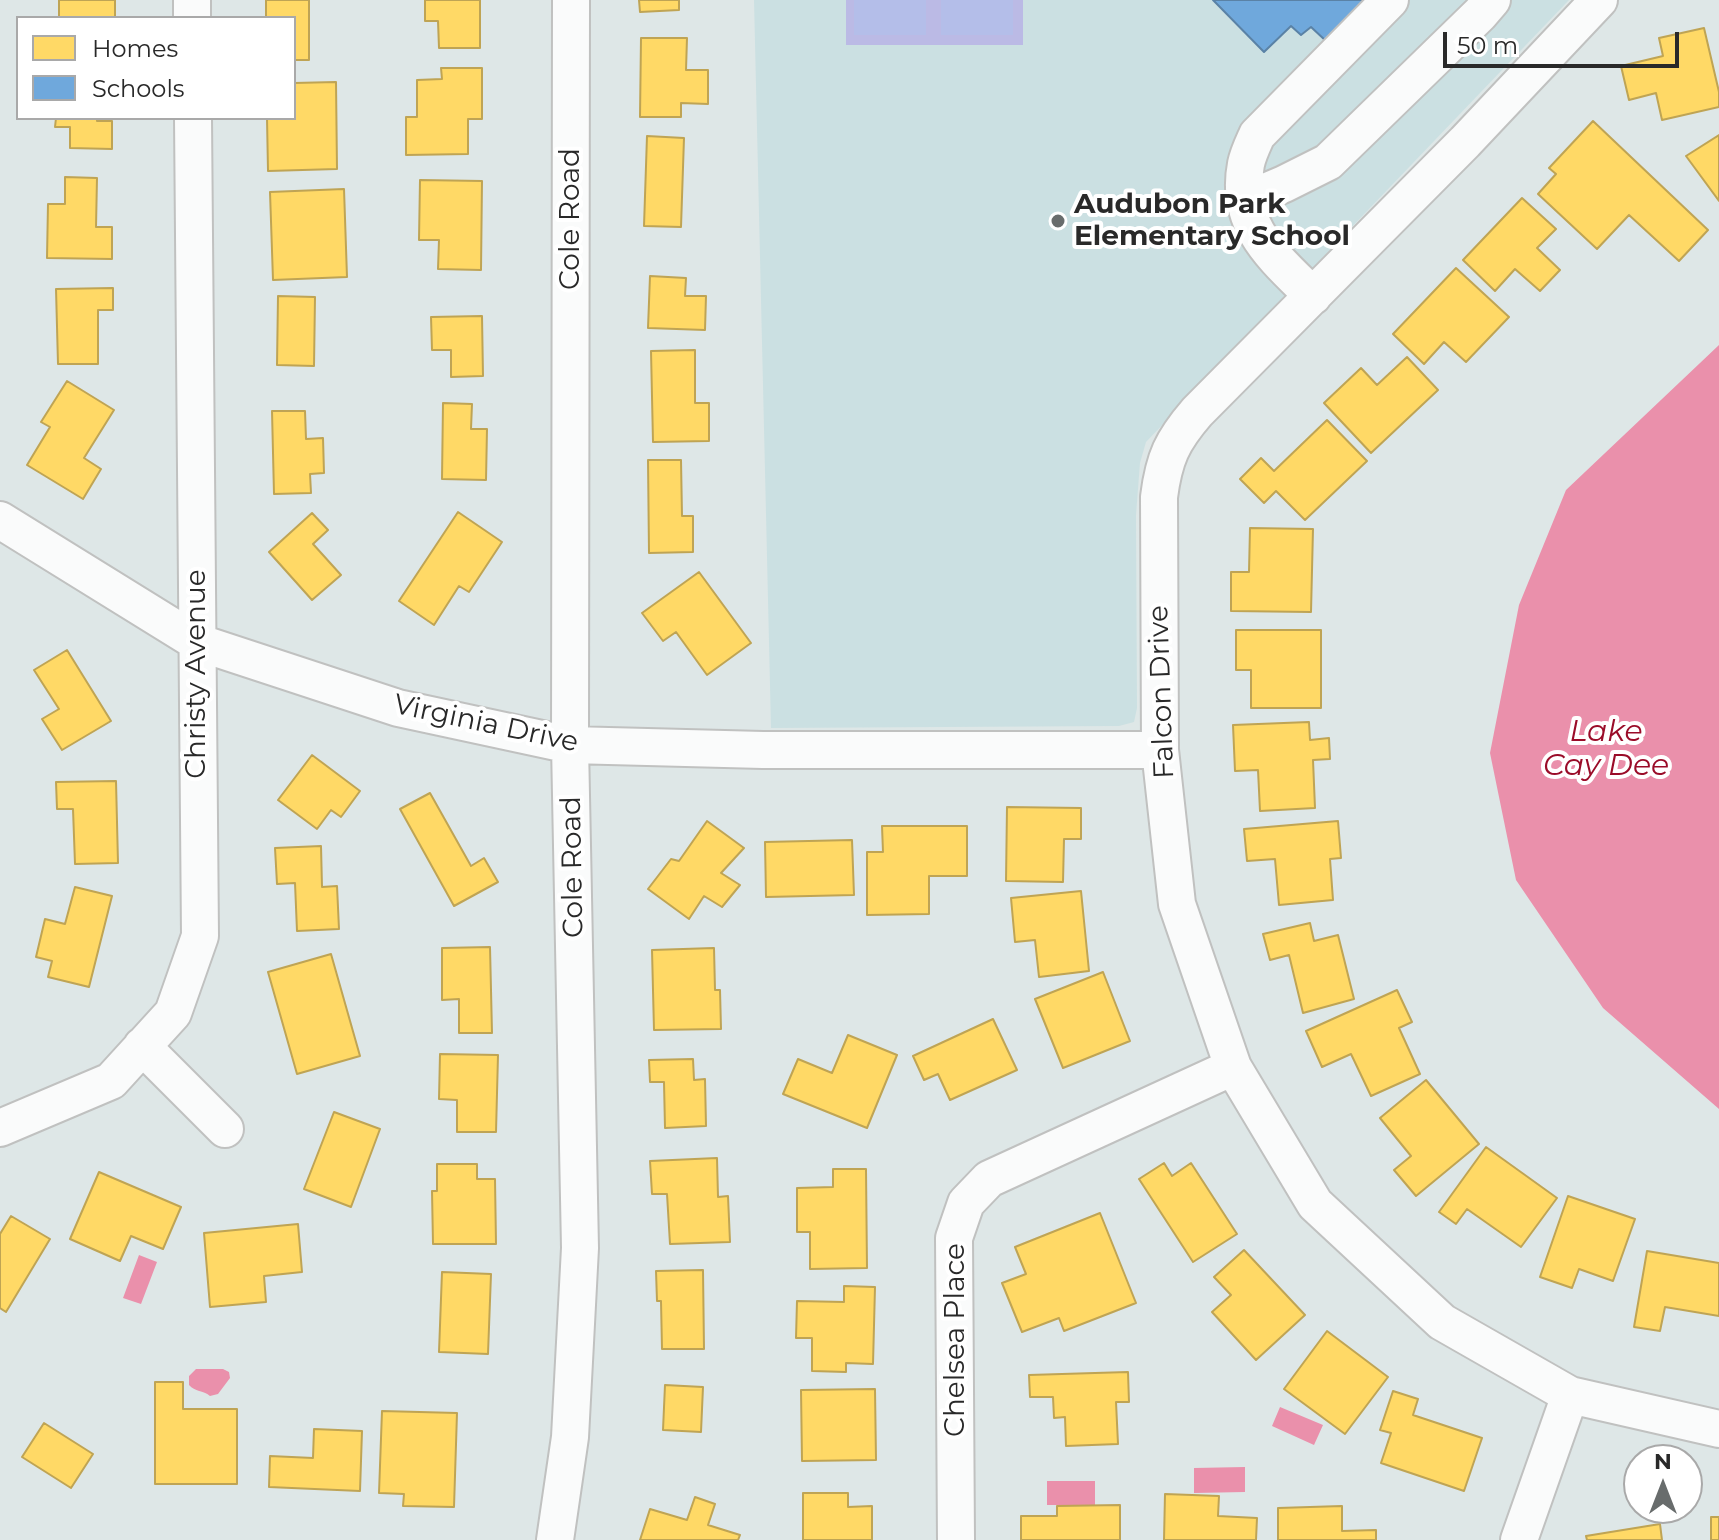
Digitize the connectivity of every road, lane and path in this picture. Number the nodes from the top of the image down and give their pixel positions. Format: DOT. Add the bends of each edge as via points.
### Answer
graph roads {
  1 [pos="571,0"];
  2 [pos="1390,0"];
  3 [pos="1492,0"];
  4 [pos="1599,0"];
  5 [pos="193,120"];
  6 [pos="1244,201"];
  7 [pos="1313,296"];
  8 [pos="0,520"];
  9 [pos="197,642"];
  10 [pos="570,745"];
  11 [pos="1160,750"];
  12 [pos="142,1046"];
  13 [pos="1233,1067"];
  14 [pos="0,1128"];
  15 [pos="225,1129"];
  16 [pos="1570,1395"];
  17 [pos="1719,1429"];
  18 [pos="555,1540"];
  19 [pos="956,1540"];
  20 [pos="1519,1540"];
  1 -- 10 [label="street, Cole Road"];
  2 -- 6 [label="street" via="1257,135 1246,163"];
  3 -- 6 [label="street" via="1328,162"];
  4 -- 7 [label="street, Falcon Drive"];
  5 -- 9 [label="street, Christy Avenue"];
  6 -- 7 [label="street" via="1266,249"];
  7 -- 11 [label="street, Falcon Drive" via="1197,412 1166,461 1158,518"];
  8 -- 9 [label="street, Virginia Drive"];
  9 -- 10 [label="street, Virginia Drive" via="398,708"];
  9 -- 12 [label="street, Christy Avenue" via="200,936 173,1013"];
  10 -- 11 [label="street, Virginia Drive"];
  10 -- 18 [label="street, Cole Road" via="580,1248 570,1437"];
  11 -- 13 [label="street, Falcon Drive" via="1177,904"];
  12 -- 14 [label="street, Christy Avenue" via="111,1081"];
  12 -- 15 [label="street"];
  13 -- 16 [label="street, Falcon Drive" via="1315,1204 1442,1322"];
  13 -- 19 [label="street, Chelsea Place" via="989,1179 966,1203 954,1238"];
  16 -- 17 [label="street, Falcon Drive"];
  16 -- 20 [label="street"];
}
